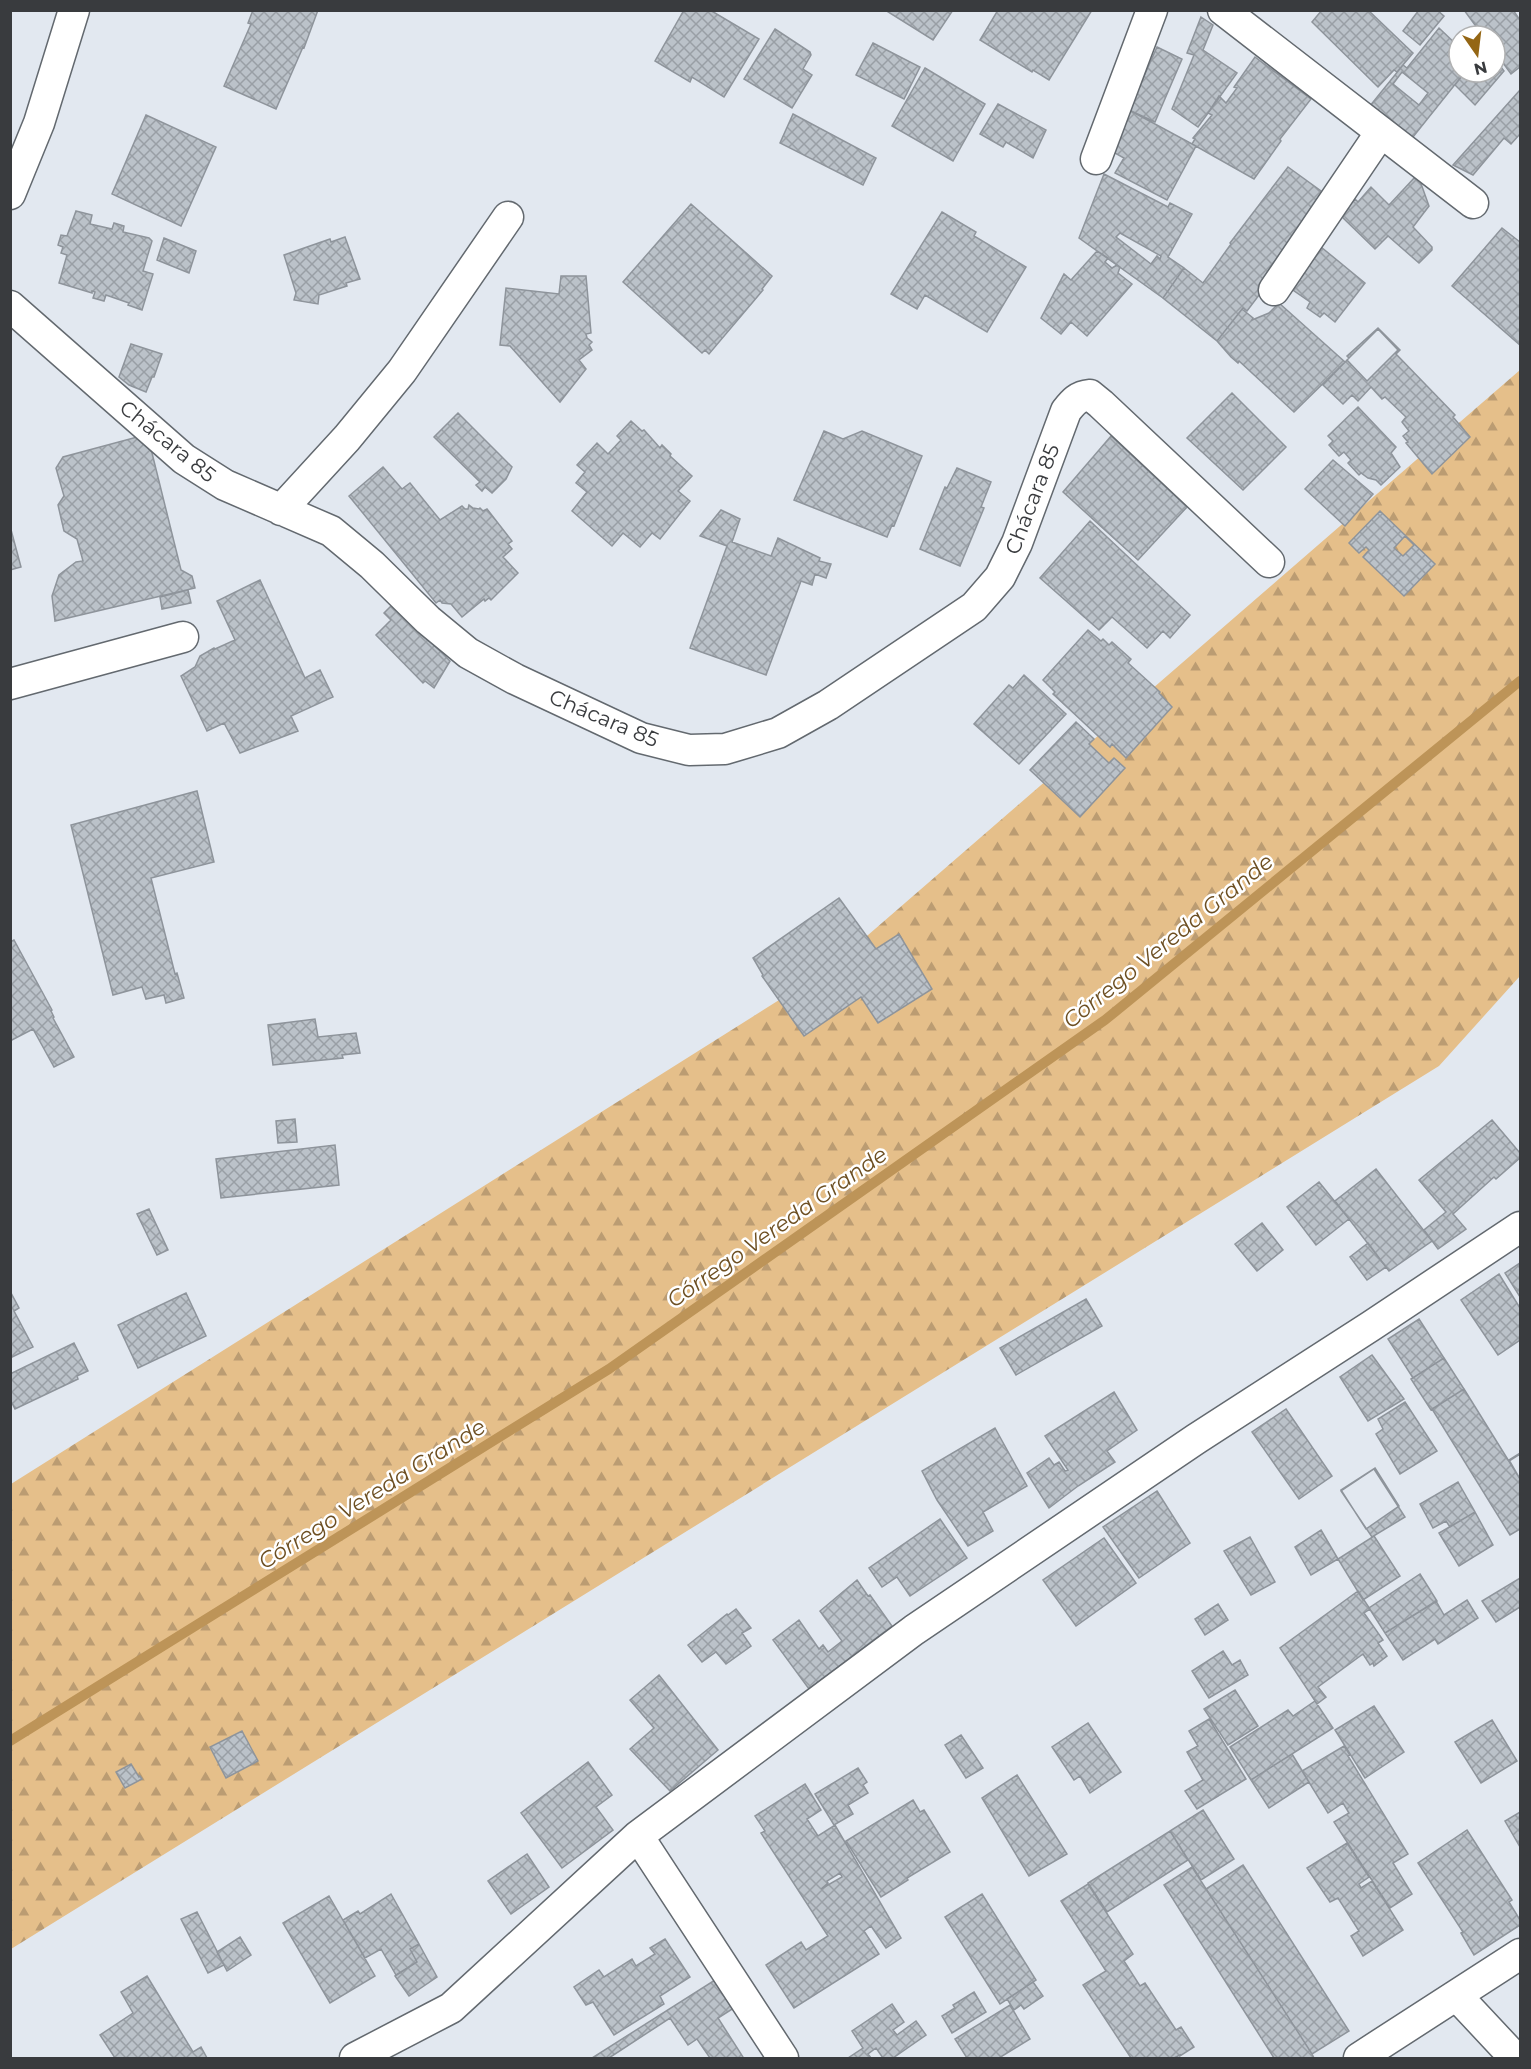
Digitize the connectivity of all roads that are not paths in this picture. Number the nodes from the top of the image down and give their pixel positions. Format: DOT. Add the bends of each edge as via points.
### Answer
graph roads {
  1 [pos="74,10"];
  2 [pos="1152,10"];
  3 [pos="1223,10"];
  4 [pos="1381,132"];
  5 [pos="1096,159"];
  6 [pos="10,194"];
  7 [pos="1473,203"];
  8 [pos="508,217"];
  9 [pos="1274,290"];
  10 [pos="10,306"];
  11 [pos="281,510"];
  12 [pos="1269,562"];
  13 [pos="183,637"];
  14 [pos="10,684"];
  15 [pos="1521,1227"];
  16 [pos="638,1836"];
  17 [pos="1521,1954"];
  18 [pos="1457,1996"];
  19 [pos="355,2058"];
  20 [pos="783,2058"];
  21 [pos="1359,2058"];
  22 [pos="1515,2058"];
  1 -- 6 [label="street" via="39,123"];
  2 -- 5 [label="street"];
  3 -- 4 [label="street"];
  4 -- 7 [label="street"];
  4 -- 9 [label="street"];
  8 -- 11 [label="street" via="402,371"];
  10 -- 11 [label="street, Chácara 85" via="184,459 225,485"];
  11 -- 12 [label="street, Chácara 85" via="331,531 468,653 631,734 689,750 725,749 778,733 828,705 974,607 1000,577 1017,543 1066,411 1082,396 1090,395 1101,404"];
  13 -- 14 [label="street"];
  15 -- 16 [label="street" via="914,1630"];
  16 -- 19 [label="street" via="451,2008"];
  16 -- 20 [label="street"];
  17 -- 18 [label="street"];
  18 -- 21 [label="street"];
  18 -- 22 [label="street"];
}
